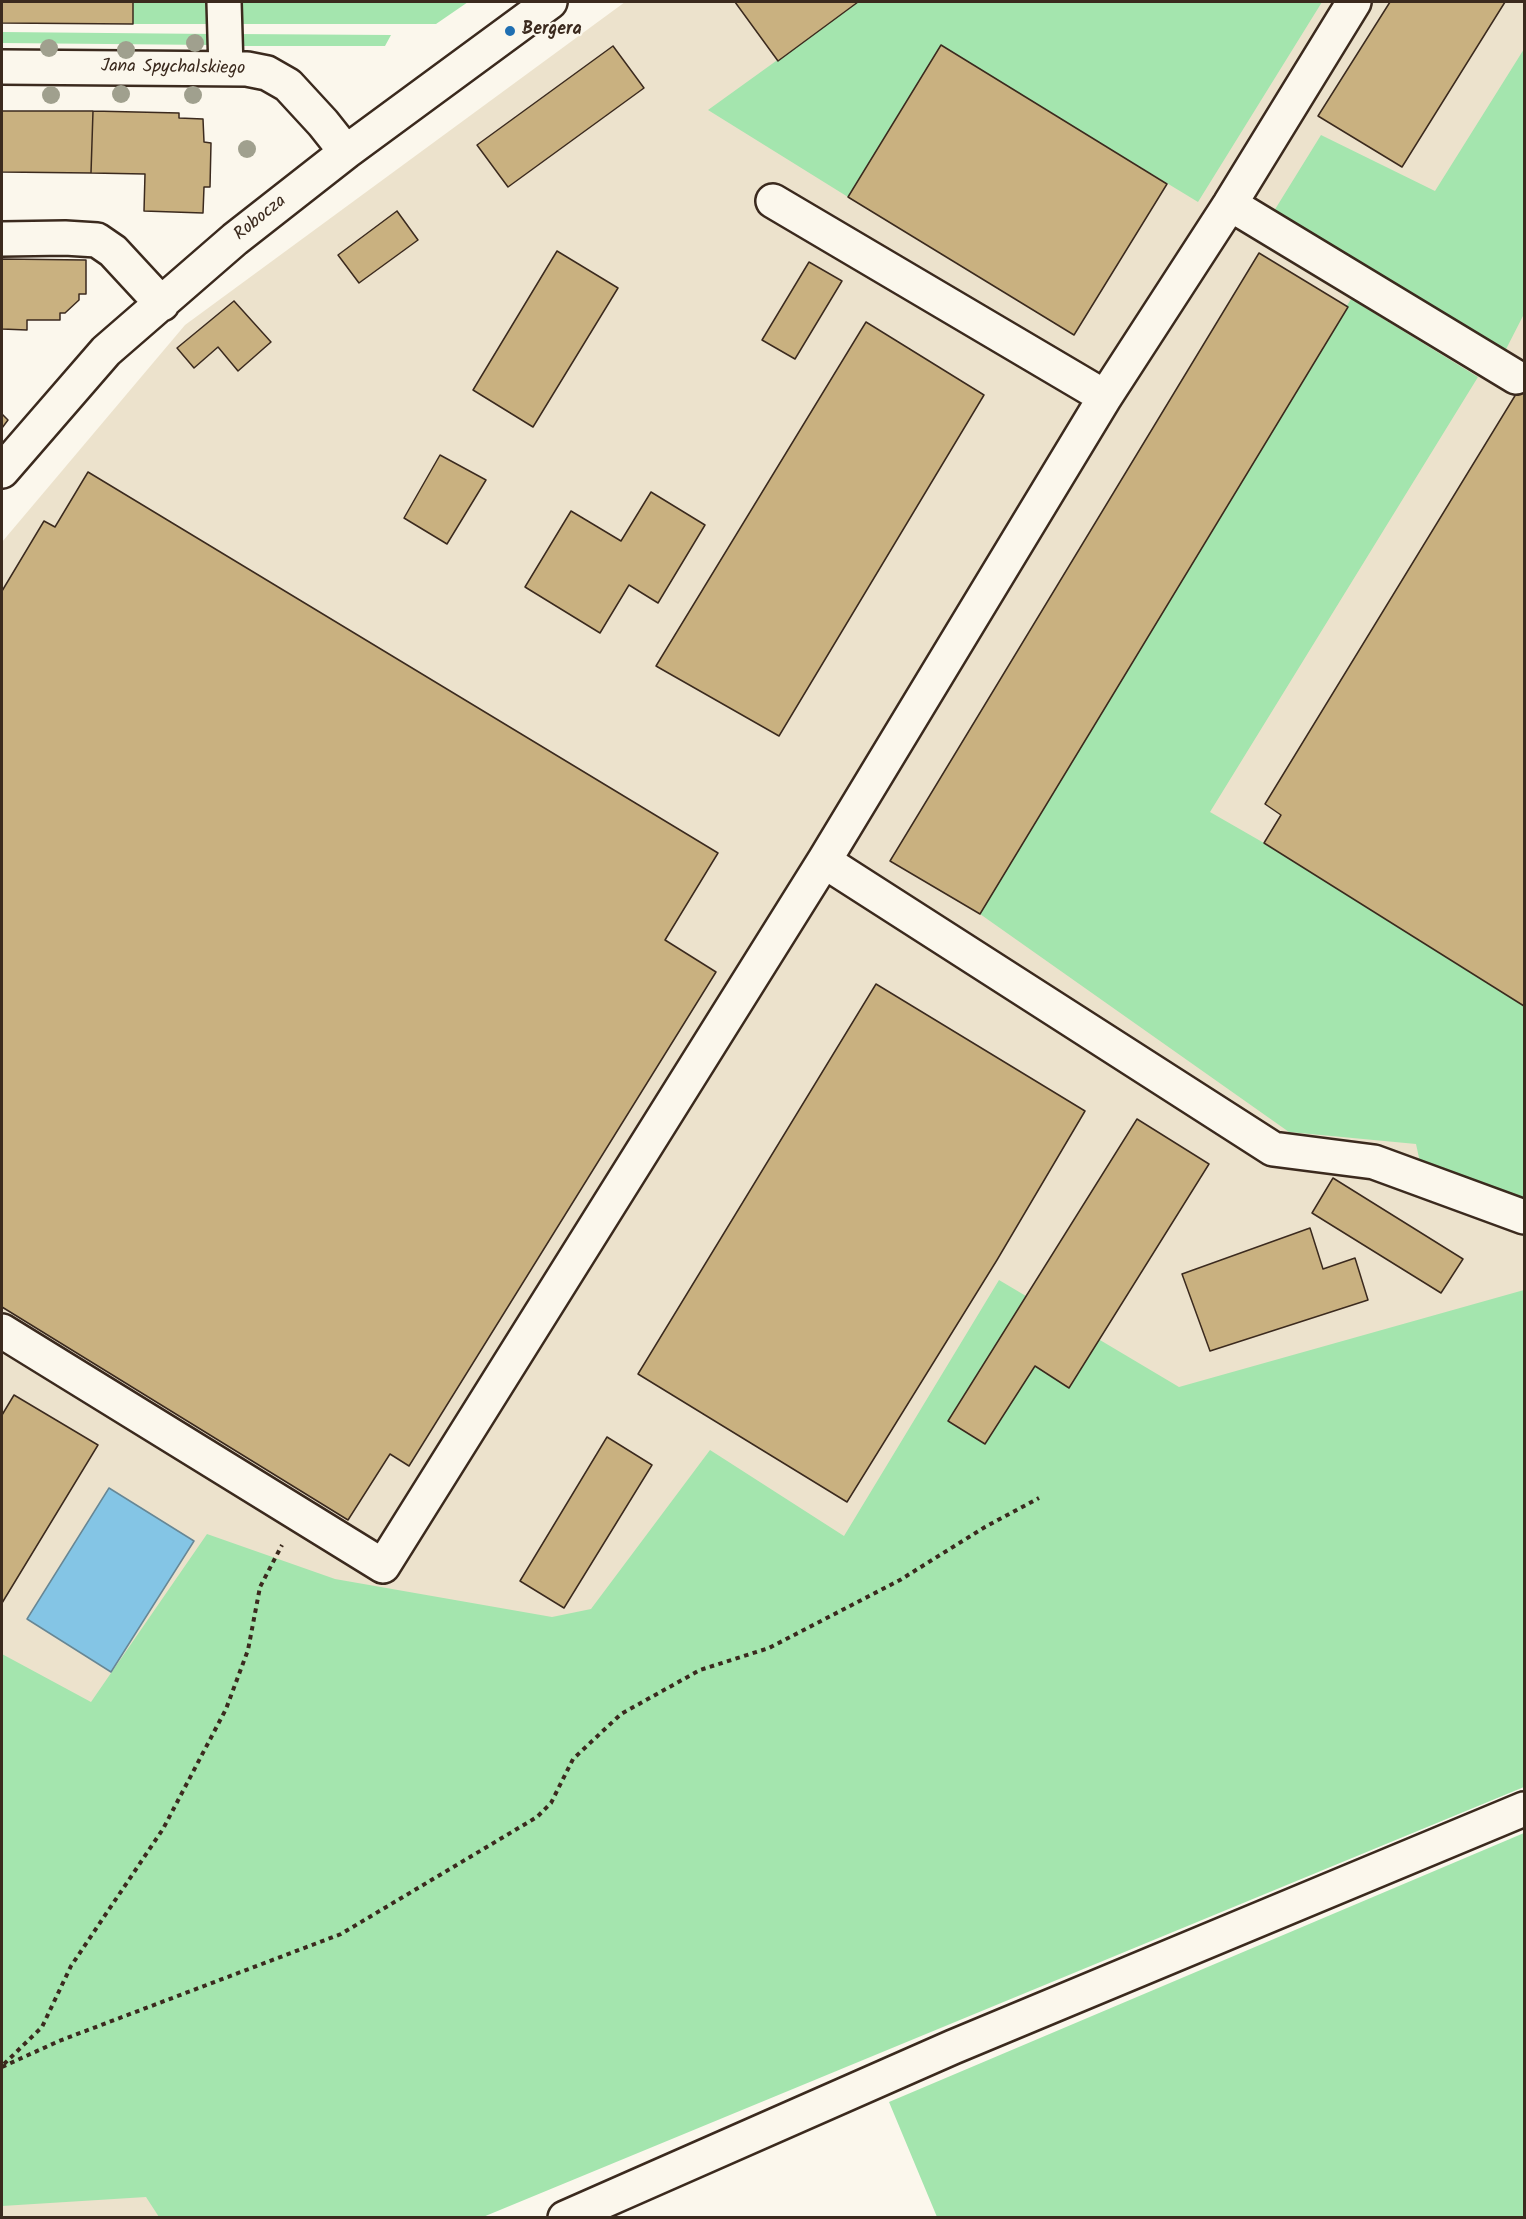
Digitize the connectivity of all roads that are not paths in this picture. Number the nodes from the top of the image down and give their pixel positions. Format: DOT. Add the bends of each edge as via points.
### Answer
graph roads {
  1 [pos="224,2"];
  2 [pos="550,2"];
  3 [pos="1354,2"];
  4 [pos="2,67"];
  5 [pos="226,69"];
  6 [pos="346,152"];
  7 [pos="773,201"];
  8 [pos="1230,204"];
  9 [pos="2,239"];
  10 [pos="162,304"];
  11 [pos="1516,377"];
  12 [pos="1105,397"];
  13 [pos="2,471"];
  14 [pos="824,861"];
  15 [pos="1524,1217"];
  16 [pos="2,1332"];
  17 [pos="1524,1809"];
  18 [pos="565,2217"];
  1 -- 5 [label="street"];
  2 -- 6 [label="street, Robocza"];
  3 -- 8 [label="street"];
  4 -- 5 [label="street, Jana Spychalskiego"];
  5 -- 6 [label="street, Jana Spychalskiego" via="267,74 288,85"];
  6 -- 10 [label="street, Robocza" via="235,239"];
  7 -- 12 [label="street"];
  8 -- 11 [label="street"];
  8 -- 12 [label="street"];
  9 -- 10 [label="street" via="97,240 113,251"];
  10 -- 13 [label="street, Robocza" via="106,351"];
  12 -- 14 [label="street"];
  14 -- 15 [label="street" via="1273,1149 1374,1162"];
  14 -- 16 [label="street" via="383,1566"];
  17 -- 18 [label="street" via="953,2047"];
}
